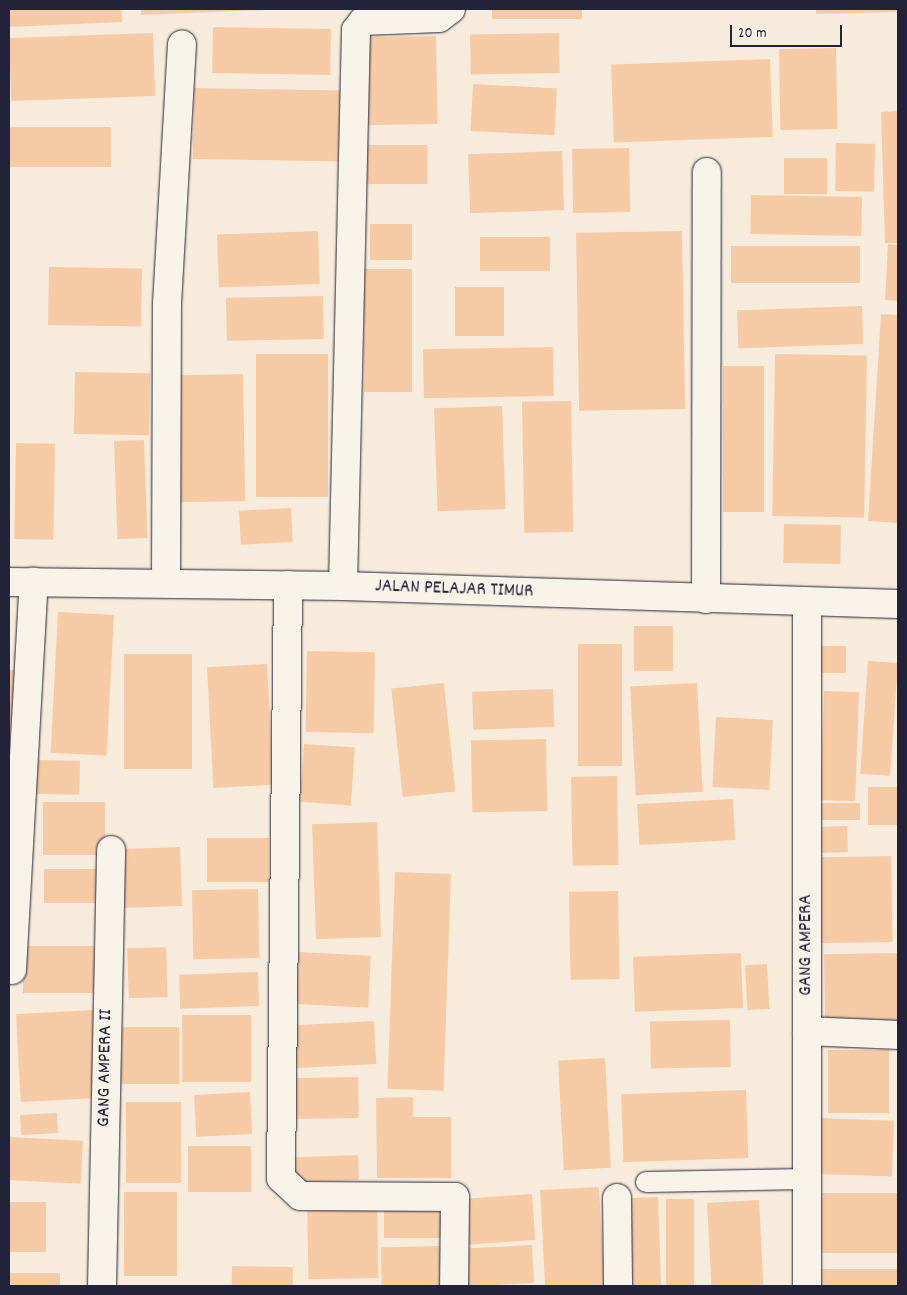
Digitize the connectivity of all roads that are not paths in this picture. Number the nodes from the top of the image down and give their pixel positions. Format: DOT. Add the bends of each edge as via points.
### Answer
graph roads {
  1 [pos="451,9"];
  2 [pos="182,44"];
  3 [pos="707,172"];
  4 [pos="21,582"];
  5 [pos="166,584"];
  6 [pos="288,586"];
  7 [pos="343,586"];
  8 [pos="706,599"];
  9 [pos="807,604"];
  10 [pos="898,604"];
  11 [pos="111,850"];
  12 [pos="15,860"];
  13 [pos="12,970"];
  14 [pos="807,1031"];
  15 [pos="898,1035"];
  16 [pos="807,1179"];
  17 [pos="646,1182"];
  18 [pos="617,1198"];
  19 [pos="102,1286"];
  20 [pos="454,1286"];
  21 [pos="618,1286"];
  22 [pos="808,1286"];
  1 -- 7 [label="street" via="439,18 363,21 356,30"];
  2 -- 5 [label="street" via="167,304"];
  3 -- 8 [label="street"];
  4 -- 5 [label="street, JALAN PELAJAR TIMUR"];
  4 -- 12 [label="street"];
  5 -- 6 [label="street, JALAN PELAJAR TIMUR"];
  6 -- 7 [label="street, JALAN PELAJAR TIMUR"];
  6 -- 20 [label="street" via="281,1178 300,1196 455,1198"];
  7 -- 8 [label="street, JALAN PELAJAR TIMUR"];
  8 -- 9 [label="street, JALAN PELAJAR TIMUR"];
  9 -- 10 [label="street, JALAN PELAJAR TIMUR"];
  9 -- 14 [label="street, GANG AMPERA"];
  11 -- 19 [label="street, GANG AMPERA II"];
  12 -- 13 [label="street"];
  14 -- 15 [label="street"];
  14 -- 16 [label="street, GANG AMPERA"];
  16 -- 17 [label="lane"];
  16 -- 22 [label="street, GANG AMPERA"];
  18 -- 21 [label="street"];
}
